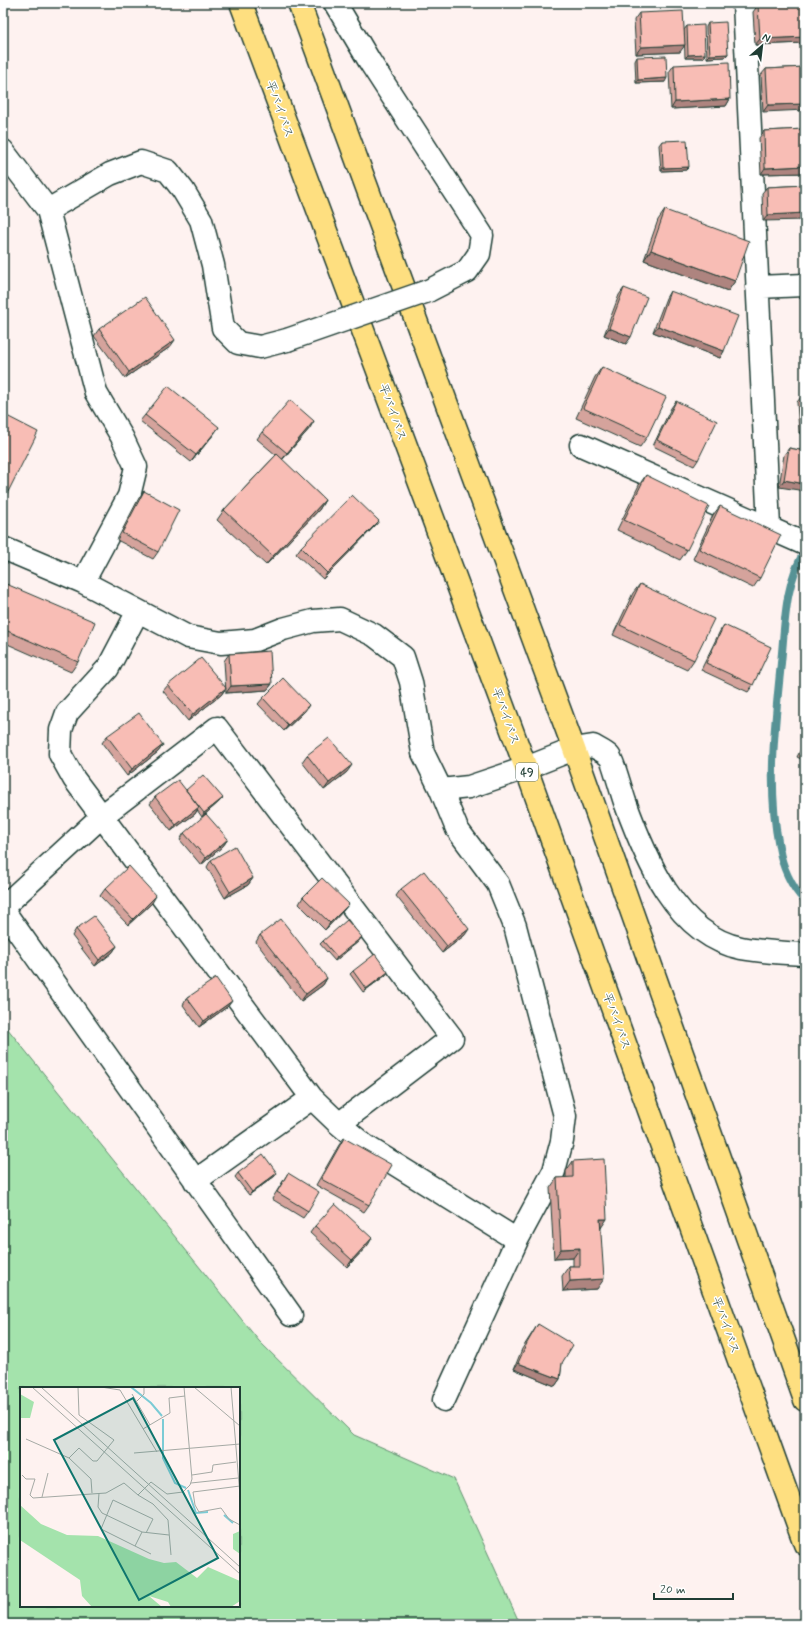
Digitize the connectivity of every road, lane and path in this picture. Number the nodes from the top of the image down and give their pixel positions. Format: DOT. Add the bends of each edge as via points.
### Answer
graph roads {
  1 [pos="241,3"];
  2 [pos="299,3"];
  3 [pos="335,3"];
  4 [pos="744,3"];
  5 [pos="3,151"];
  6 [pos="48,210"];
  7 [pos="805,285"];
  8 [pos="757,287"];
  9 [pos="582,445"];
  10 [pos="769,527"];
  11 [pos="805,544"];
  12 [pos="3,548"];
  13 [pos="83,582"];
  14 [pos="138,611"];
  15 [pos="574,750"];
  16 [pos="526,768"];
  17 [pos="441,790"];
  18 [pos="102,816"];
  19 [pos="3,909"];
  20 [pos="805,954"];
  21 [pos="312,1098"];
  22 [pos="339,1124"];
  23 [pos="195,1181"];
  24 [pos="517,1240"];
  25 [pos="291,1315"];
  26 [pos="444,1400"];
  27 [pos="805,1400"];
  28 [pos="805,1544"];
  1 -- 16 [label="highway, 平バイパス / 49"];
  2 -- 15 [label="highway"];
  3 -- 6 [label="street, bridge" via="370,62 482,235 479,254 467,271 428,291 287,340 260,346 238,343 223,328 213,265 201,220 184,190 168,171 141,162 110,174"];
  4 -- 8 [label="street"];
  5 -- 6 [label="street"];
  6 -- 13 [label="street" via="96,393 136,467 129,496"];
  7 -- 8 [label="street"];
  8 -- 10 [label="street"];
  9 -- 10 [label="street"];
  10 -- 11 [label="street"];
  12 -- 13 [label="street"];
  13 -- 14 [label="street"];
  14 -- 17 [label="street" via="188,637 221,643 255,640 313,621 340,619 374,635 402,657 412,682 423,753"];
  14 -- 18 [label="street" via="108,668 67,713 61,730 60,754 74,779"];
  15 -- 16 [label="street"];
  15 -- 20 [label="street" via="593,746 610,756 645,854 675,905 696,925 712,936 740,948"];
  15 -- 27 [label="highway"];
  16 -- 17 [label="street" via="469,787"];
  16 -- 28 [label="highway, 平バイパス / 49"];
  17 -- 24 [label="street" via="457,830 498,884 516,926 565,1116 554,1171"];
  18 -- 19 [label="street"];
  18 -- 21 [label="street"];
  18 -- 22 [label="street" via="217,728 452,1038"];
  19 -- 23 [label="street"];
  21 -- 22 [label="street"];
  21 -- 23 [label="street"];
  22 -- 24 [label="street" via="364,1146"];
  23 -- 25 [label="street"];
  24 -- 26 [label="street"];
}
